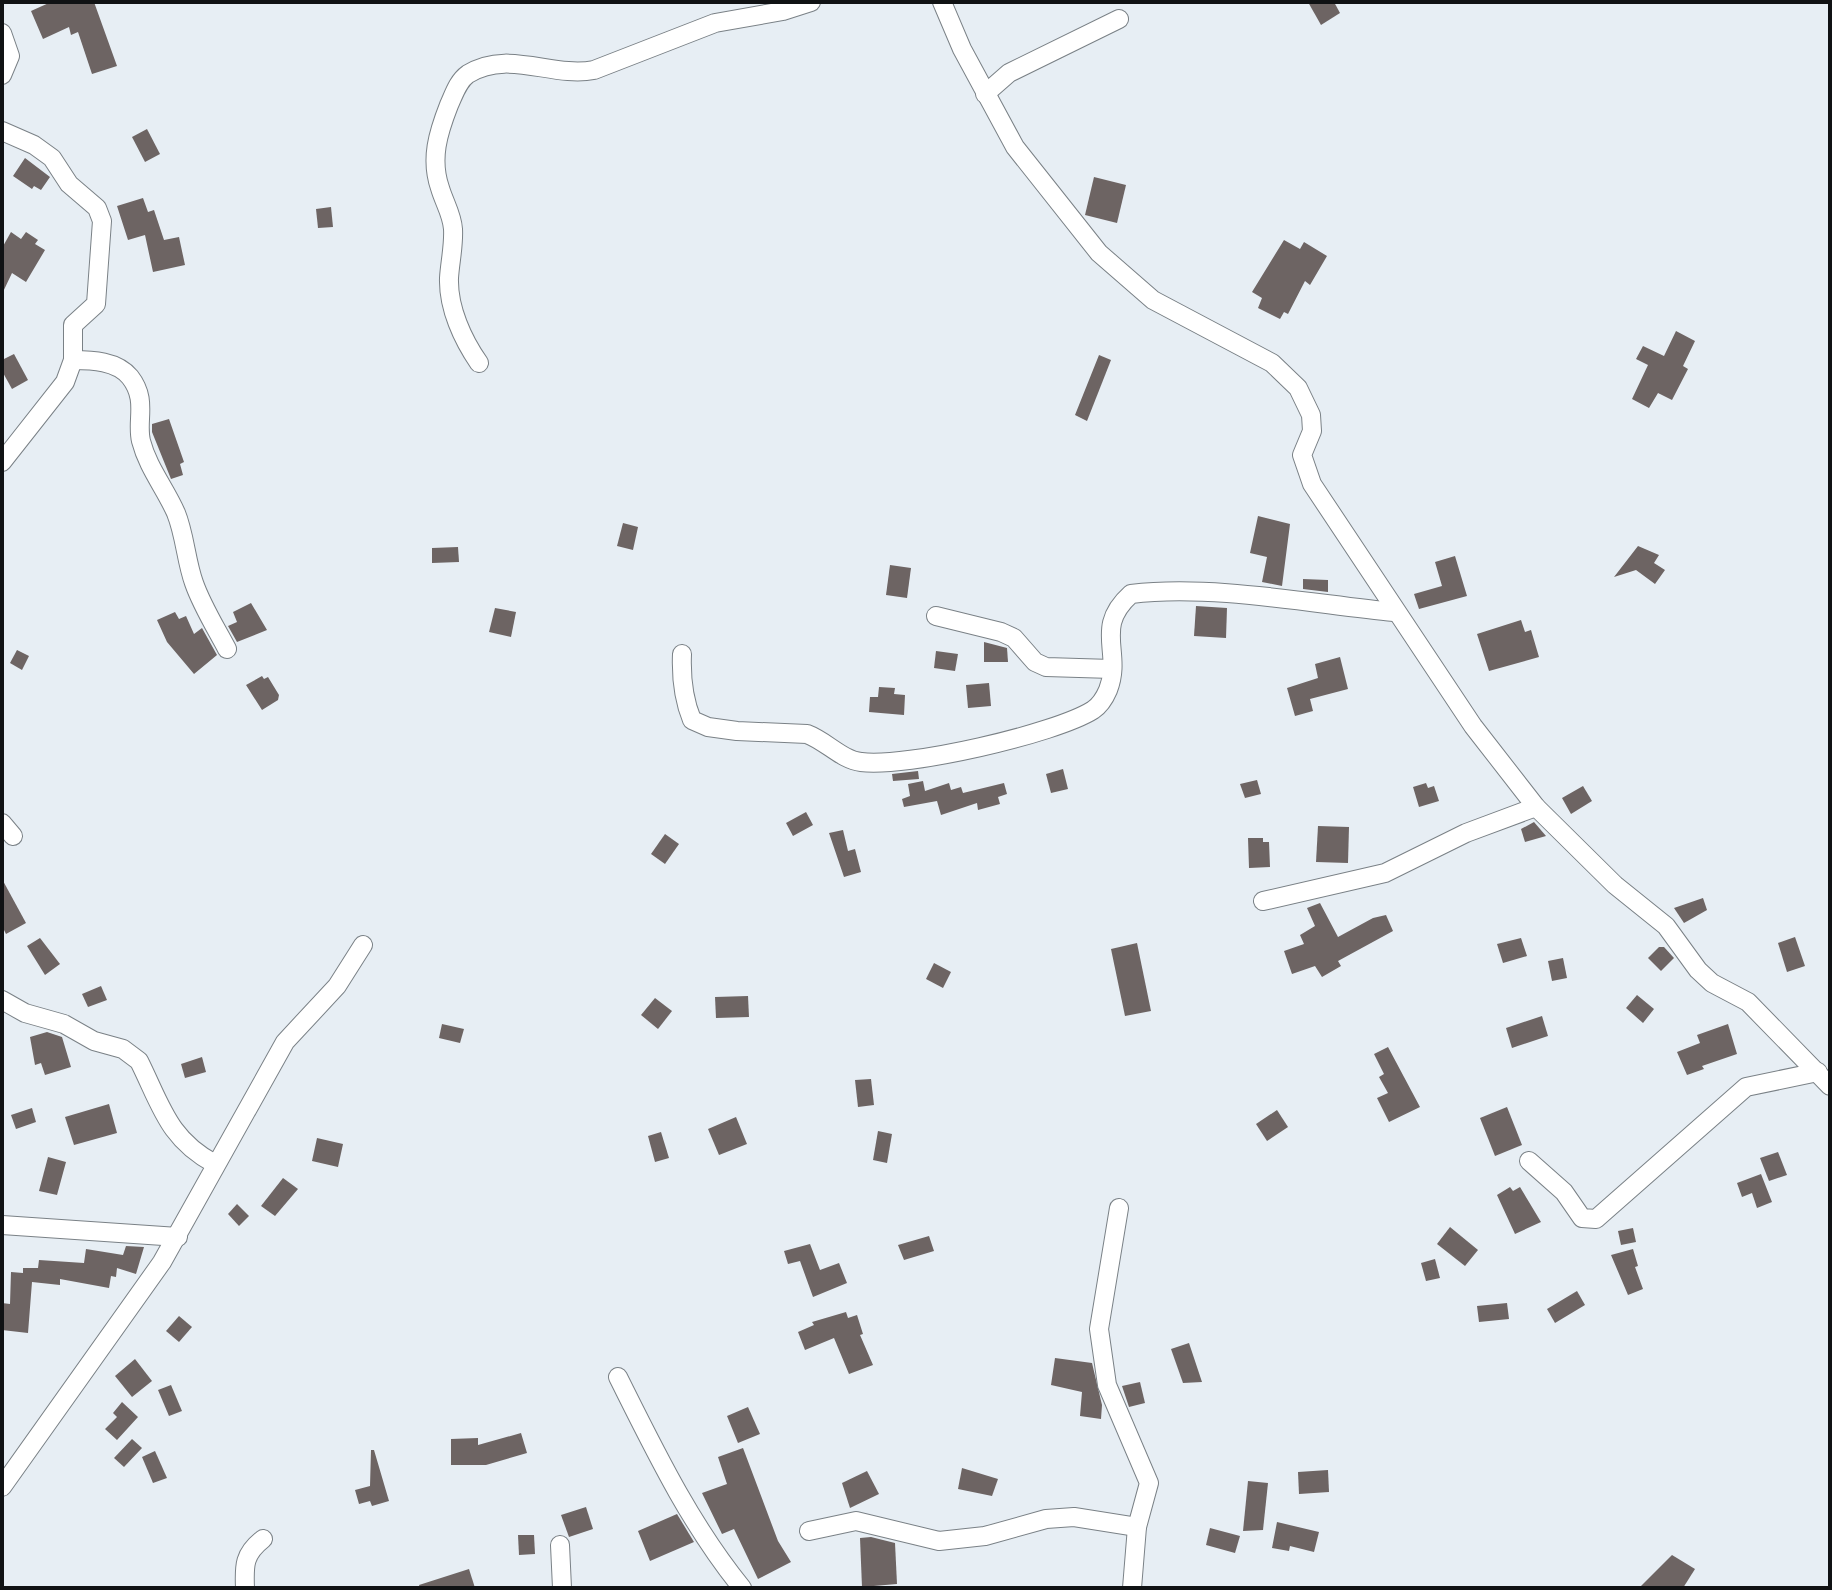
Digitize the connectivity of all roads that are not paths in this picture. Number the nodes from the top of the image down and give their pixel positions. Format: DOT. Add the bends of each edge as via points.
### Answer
graph roads {
  1 [pos="811,2"];
  2 [pos="942,2"];
  3 [pos="1119,19"];
  4 [pos="2,33"];
  5 [pos="2,75"];
  6 [pos="985,94"];
  7 [pos="2,131"];
  8 [pos="73,360"];
  9 [pos="479,363"];
  10 [pos="2,462"];
  11 [pos="1394,612"];
  12 [pos="936,616"];
  13 [pos="227,649"];
  14 [pos="682,654"];
  15 [pos="1112,669"];
  16 [pos="1536,807"];
  17 [pos="1263,901"];
  18 [pos="363,945"];
  19 [pos="2,1000"];
  20 [pos="1824,1079"];
  21 [pos="1529,1161"];
  22 [pos="215,1164"];
  23 [pos="1119,1208"];
  24 [pos="2,1225"];
  25 [pos="178,1237"];
  26 [pos="618,1377"];
  27 [pos="2,1487"];
  28 [pos="1137,1527"];
  29 [pos="809,1531"];
  30 [pos="263,1539"];
  31 [pos="560,1545"];
  32 [pos="245,1588"];
  33 [pos="562,1588"];
  34 [pos="742,1588"];
  35 [pos="1132,1588"];
  1 -- 9 [label="street" via="715,23 594,70 578,73 507,63 466,75 440,127 435,165 453,230 449,283 454,312"];
  2 -- 6 [label="street"];
  3 -- 6 [label="street" via="1009,73"];
  4 -- 5 [label="street" via="10,56"];
  6 -- 11 [label="street" via="1015,147 1099,253 1153,300 1272,363 1298,388 1311,415 1312,431 1302,455 1306,471"];
  7 -- 8 [label="street" via="52,158 69,184 97,208 102,221 96,304 73,325"];
  8 -- 10 [label="street" via="47,409"];
  8 -- 13 [label="street" via="120,368 130,378 143,419 140,438 177,514 194,584"];
  11 -- 15 [label="street" via="1250,597 1131,594 1111,620"];
  11 -- 16 [label="street"];
  12 -- 15 [label="street" via="1014,638 1046,667"];
  14 -- 15 [label="street" via="681,683 692,720 737,731 807,734 865,763 940,757 1080,716 1096,708 1108,692"];
  16 -- 17 [label="street" via="1466,833 1385,873"];
  16 -- 20 [label="street" via="1615,885 1666,926 1698,970 1748,1002"];
  18 -- 22 [label="street" via="337,986 285,1042"];
  19 -- 22 [label="street" via="131,1053 168,1125 196,1154"];
  20 -- 21 [label="street" via="1746,1087 1596,1219 1582,1218 1564,1192"];
  22 -- 25 [label="street"];
  23 -- 28 [label="street" via="1099,1329 1107,1385 1149,1483"];
  24 -- 25 [label="street"];
  25 -- 27 [label="street"];
  26 -- 34 [label="street" via="675,1490 721,1565"];
  28 -- 29 [label="street" via="1074,1517 1046,1519 951,1541 856,1521"];
  28 -- 35 [label="street"];
  30 -- 32 [label="street" via="249,1550 244,1563"];
  31 -- 33 [label="street"];
}
